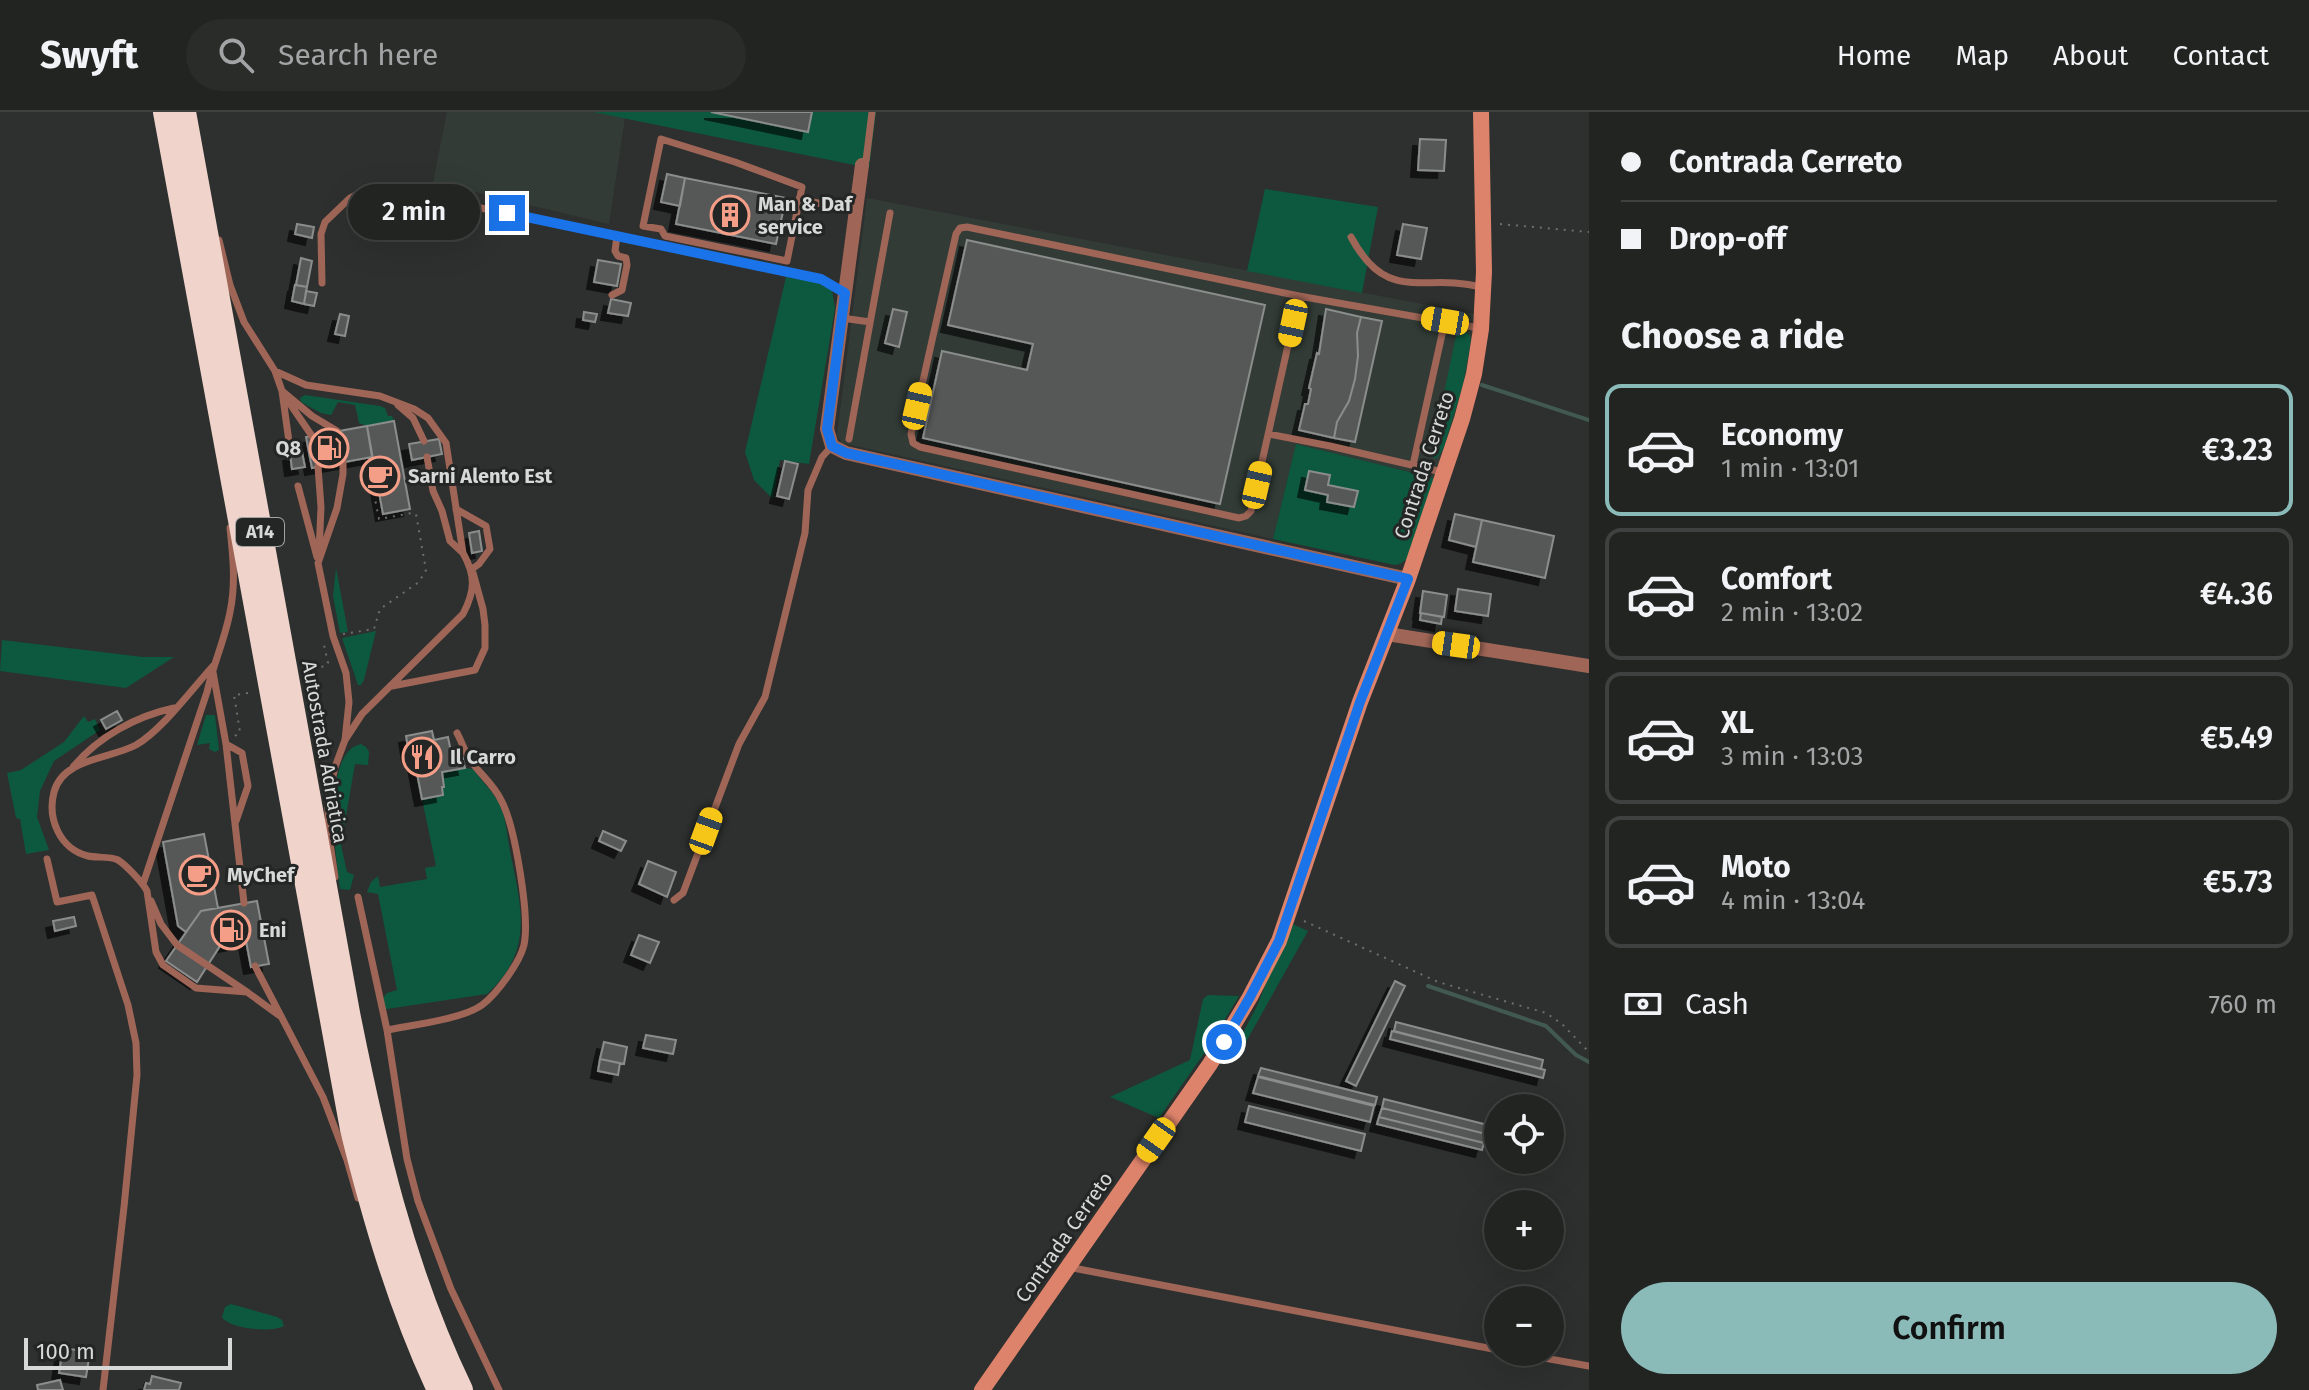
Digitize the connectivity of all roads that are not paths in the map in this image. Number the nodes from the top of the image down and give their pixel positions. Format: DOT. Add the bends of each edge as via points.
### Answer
graph roads {
  1 [pos="165,112"];
  2 [pos="184,112"];
  3 [pos="872,112"];
  4 [pos="1481,112"];
  5 [pos="862,165"];
  6 [pos="799,199"];
  7 [pos="856,211"];
  8 [pos="890,213"];
  9 [pos="218,234"];
  10 [pos="617,236"];
  11 [pos="1351,237"];
  12 [pos="322,283"];
  13 [pos="1483,287"];
  14 [pos="845,293"];
  15 [pos="612,295"];
  16 [pos="1299,296"];
  17 [pos="842,318"];
  18 [pos="1445,321"];
  19 [pos="870,322"];
  20 [pos="1481,329"];
  21 [pos="275,371"];
  22 [pos="282,391"];
  23 [pos="396,403"];
  24 [pos="337,431"];
  25 [pos="1269,434"];
  26 [pos="312,436"];
  27 [pos="849,439"];
  28 [pos="424,441"];
  29 [pos="832,446"];
  30 [pos="290,449"];
  31 [pos="427,457"];
  32 [pos="343,462"];
  33 [pos="1413,465"];
  34 [pos="318,467"];
  35 [pos="1444,473"];
  36 [pos="298,486"];
  37 [pos="456,509"];
  38 [pos="227,514"];
  39 [pos="463,553"];
  40 [pos="318,563"];
  41 [pos="472,569"];
  42 [pos="1408,579"];
  43 [pos="1387,634"];
  44 [pos="213,666"];
  45 [pos="1589,666"];
  46 [pos="390,686"];
  47 [pos="176,708"];
  48 [pos="457,733"];
  49 [pos="345,740"];
  50 [pos="226,744"];
  51 [pos="70,770"];
  52 [pos="235,823"];
  53 [pos="47,859"];
  54 [pos="145,888"];
  55 [pos="337,888"];
  56 [pos="358,897"];
  57 [pos="674,900"];
  58 [pos="244,903"];
  59 [pos="255,966"];
  60 [pos="247,992"];
  61 [pos="280,1016"];
  62 [pos="387,1030"];
  63 [pos="361,1209"];
  64 [pos="1067,1267"];
  65 [pos="1484,1347"];
  66 [pos="1564,1362"];
  67 [pos="1589,1366"];
  68 [pos="103,1390"];
  69 [pos="439,1390"];
  70 [pos="461,1390"];
  71 [pos="499,1390"];
  72 [pos="982,1390"];
  1 -- 69 [label="highway, A14" via="213,408 344,1090 396,1300"];
  2 -- 70 [label="highway, Autostrada Adriatica / A14" via="341,943 367,1107 392,1209"];
  3 -- 5 [label="lane"];
  4 -- 13 [label="main road, Contrada Cerreto"];
  5 -- 7 [label="street"];
  6 -- 6 [label="lane" via="787,261 665,236 661,229 643,226 661,139 802,187"];
  6 -- 7 [label="lane"];
  7 -- 14 [label="street"];
  8 -- 19 [label="lane"];
  9 -- 21 [label="lane" via="244,322"];
  10 -- 12 [label="lane" via="385,190 363,191 325,222"];
  10 -- 14 [label="lane" via="821,279"];
  10 -- 15 [label="lane" via="615,251 627,265 622,290"];
  11 -- 13 [label="lane" via="1379,271 1401,283 1458,281"];
  13 -- 20 [label="main road, Contrada Cerreto"];
  14 -- 17 [label="street"];
  16 -- 18 [label="lane"];
  16 -- 25 [label="lane"];
  16 -- 25 [label="lane" via="960,228 911,434 920,447 1239,518 1251,511"];
  17 -- 19 [label="lane"];
  17 -- 29 [label="street" via="827,429"];
  18 -- 20 [label="lane"];
  18 -- 33 [label="lane"];
  19 -- 27 [label="lane"];
  20 -- 35 [label="main road, Contrada Cerreto" via="1474,374"];
  21 -- 22 [label="lane"];
  21 -- 23 [label="lane" via="306,385"];
  22 -- 24 [label="lane"];
  22 -- 26 [label="lane"];
  22 -- 30 [label="lane"];
  23 -- 28 [label="lane" via="413,418"];
  23 -- 37 [label="lane" via="428,418 446,443"];
  25 -- 33 [label="lane"];
  29 -- 42 [label="street"];
  29 -- 57 [label="lane" via="808,490 805,533 765,697 739,744 683,893"];
  31 -- 39 [label="lane" via="450,541"];
  32 -- 40 [label="lane" via="337,508"];
  33 -- 35 [label="lane"];
  34 -- 40 [label="lane"];
  35 -- 42 [label="main road, Contrada Cerreto"];
  36 -- 40 [label="lane"];
  37 -- 39 [label="lane"];
  37 -- 41 [label="lane" via="486,526 490,549"];
  38 -- 44 [label="lane" via="233,593"];
  39 -- 41 [label="lane"];
  40 -- 49 [label="lane" via="346,673"];
  41 -- 46 [label="lane" via="471,598 463,614"];
  41 -- 46 [label="lane" via="485,625 485,648 475,670"];
  42 -- 43 [label="main road, Contrada Cerreto"];
  43 -- 45 [label="street"];
  43 -- 64 [label="main road, Contrada Cerreto" via="1279,941 1210,1064"];
  44 -- 47 [label="lane"];
  44 -- 50 [label="lane"];
  44 -- 54 [label="lane"];
  46 -- 49 [label="lane"];
  47 -- 51 [label="lane" via="135,745"];
  47 -- 51 [label="lane" via="151,713 118,730 89,748"];
  48 -- 62 [label="lane" via="508,816 523,898 524,947 481,1006"];
  49 -- 55 [label="lane" via="327,814"];
  50 -- 52 [label="lane"];
  50 -- 52 [label="lane" via="242,753 248,786"];
  51 -- 54 [label="lane" via="54,794 58,834 83,855 117,860"];
  52 -- 58 [label="lane"];
  53 -- 68 [label="lane" via="57,902 92,895 136,1043 129,1163"];
  54 -- 60 [label="lane" via="177,945"];
  54 -- 60 [label="lane" via="163,965 196,988"];
  56 -- 62 [label="lane"];
  59 -- 61 [label="lane"];
  60 -- 61 [label="lane"];
  61 -- 63 [label="lane" via="323,1097"];
  62 -- 71 [label="lane" via="418,1201 451,1289"];
  64 -- 65 [label="lane"];
  64 -- 72 [label="main road, Contrada Cerreto"];
  66 -- 67 [label="lane"];
}
